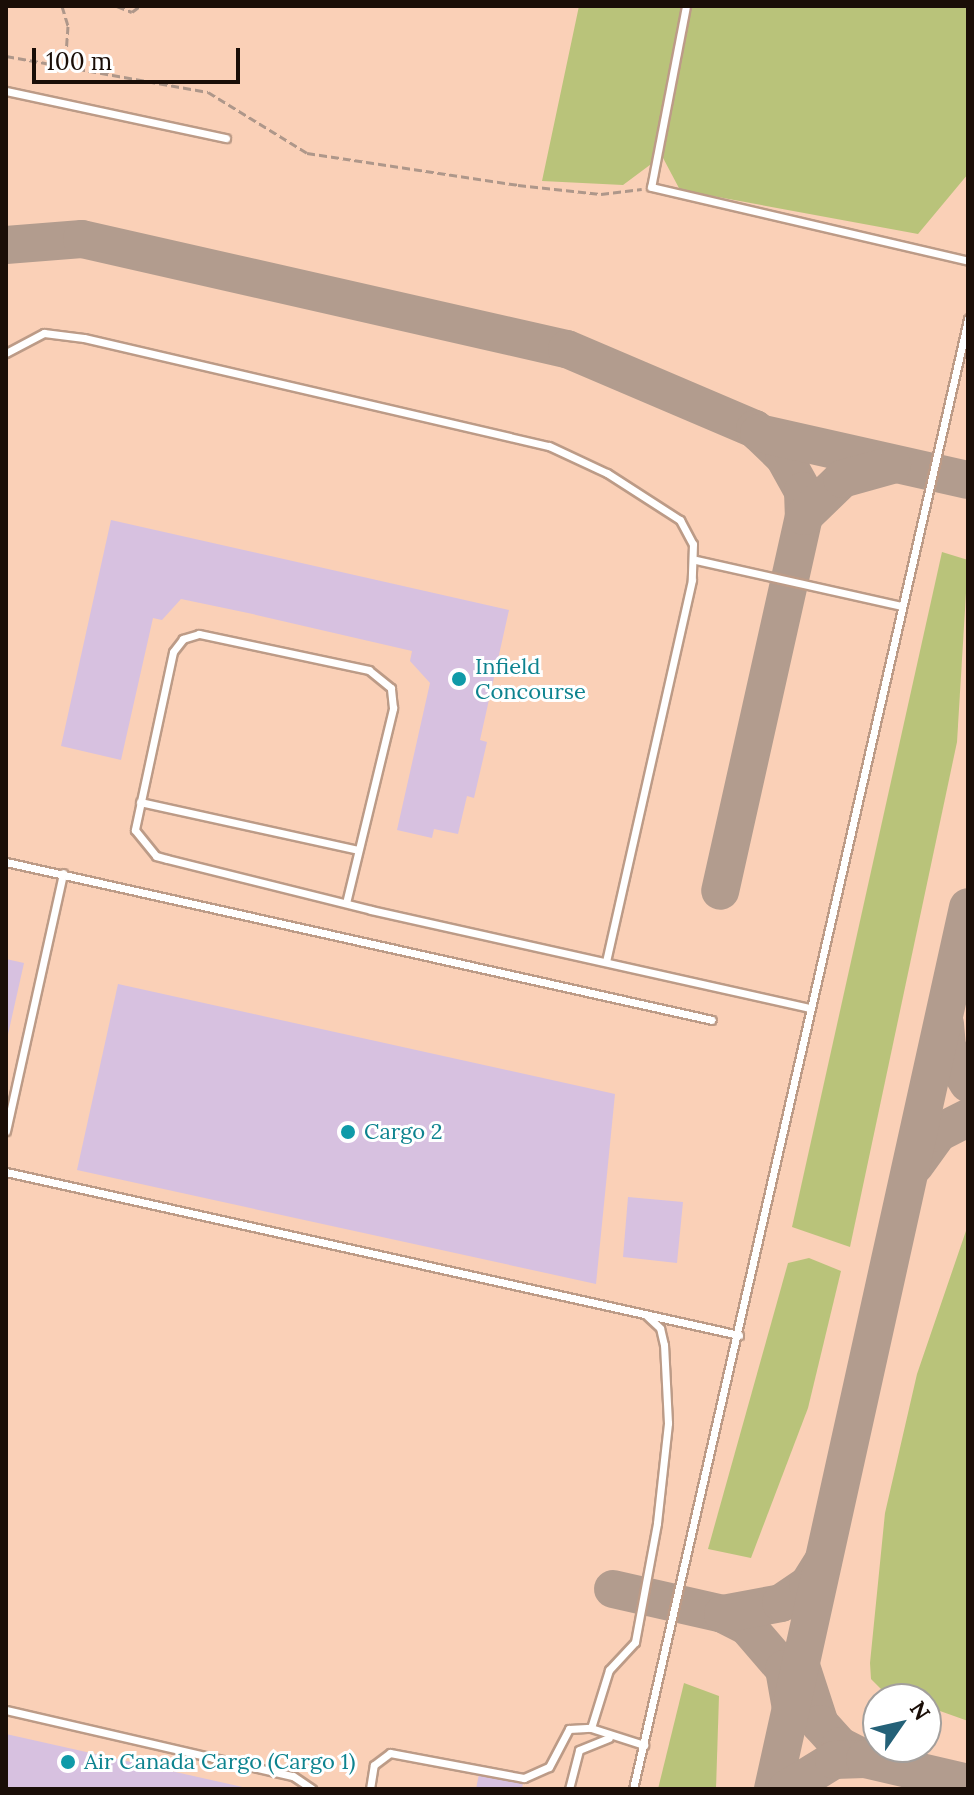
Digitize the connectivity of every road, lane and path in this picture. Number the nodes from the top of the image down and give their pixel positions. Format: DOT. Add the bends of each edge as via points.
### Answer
graph roads {
  1 [pos="62,6"];
  2 [pos="117,6"];
  3 [pos="140,6"];
  4 [pos="686,6"];
  5 [pos="6,56"];
  6 [pos="65,68"];
  7 [pos="6,91"];
  8 [pos="226,138"];
  9 [pos="651,187"];
  10 [pos="968,261"];
  11 [pos="968,319"];
  12 [pos="6,353"];
  13 [pos="696,560"];
  14 [pos="901,606"];
  15 [pos="140,802"];
  16 [pos="358,850"];
  17 [pos="6,862"];
  18 [pos="63,873"];
  19 [pos="346,903"];
  20 [pos="606,961"];
  21 [pos="810,1008"];
  22 [pos="712,1020"];
  23 [pos="6,1131"];
  24 [pos="6,1172"];
  25 [pos="646,1314"];
  26 [pos="739,1335"];
  27 [pos="6,1710"];
  28 [pos="591,1728"];
  29 [pos="615,1737"];
  30 [pos="644,1745"];
  31 [pos="312,1789"];
  32 [pos="370,1789"];
  33 [pos="569,1789"];
  34 [pos="633,1789"];
  1 -- 6 [label="path" via="68,26"];
  2 -- 3 [label="path" via="132,12"];
  4 -- 9 [label="lane"];
  5 -- 6 [label="path"];
  6 -- 9 [label="path" via="208,92 307,153 601,194"];
  7 -- 8 [label="lane"];
  9 -- 10 [label="lane"];
  11 -- 14 [label="lane"];
  12 -- 13 [label="lane" via="44,333 84,338 549,446 607,473 680,520"];
  13 -- 14 [label="lane"];
  13 -- 20 [label="lane"];
  14 -- 21 [label="lane"];
  15 -- 16 [label="lane"];
  15 -- 16 [label="lane" via="173,652 183,639 199,634 369,670 386,680 394,698"];
  15 -- 19 [label="lane" via="135,830 156,856"];
  16 -- 19 [label="lane"];
  17 -- 18 [label="lane"];
  18 -- 22 [label="lane"];
  18 -- 23 [label="lane"];
  19 -- 20 [label="lane"];
  20 -- 21 [label="lane"];
  21 -- 26 [label="lane"];
  24 -- 25 [label="lane"];
  25 -- 26 [label="lane"];
  25 -- 28 [label="lane" via="660,1328 664,1345 668,1423 657,1523 635,1642 609,1670"];
  26 -- 30 [label="lane"];
  27 -- 31 [label="lane" via="293,1776"];
  28 -- 29 [label="lane"];
  28 -- 32 [label="lane" via="569,1729 539,1776 390,1753 374,1765"];
  29 -- 30 [label="lane"];
  29 -- 33 [label="lane" via="579,1750"];
  30 -- 34 [label="lane"];
}
